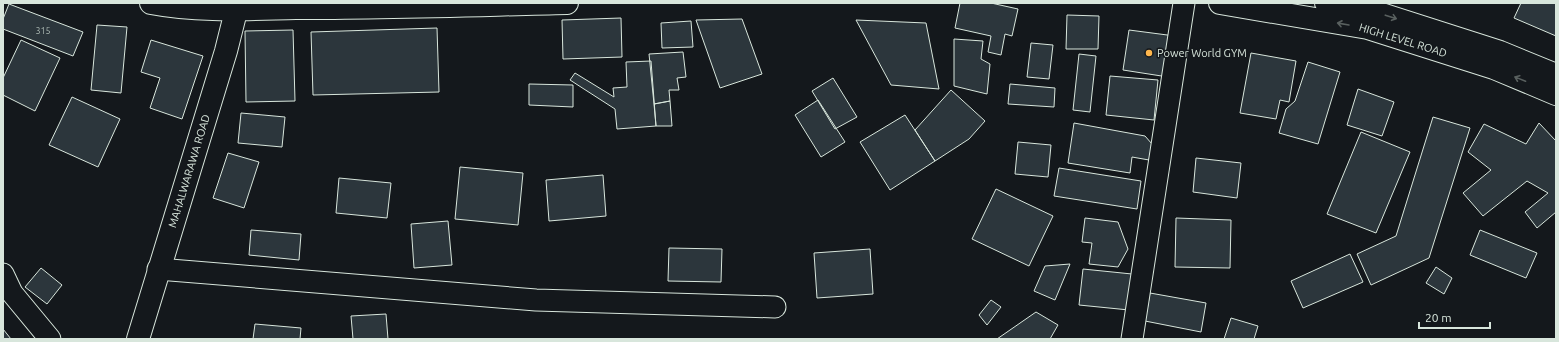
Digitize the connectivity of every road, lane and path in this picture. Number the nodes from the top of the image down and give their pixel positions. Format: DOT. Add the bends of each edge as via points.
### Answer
graph roads {
  1 [pos="151,3"];
  2 [pos="566,3"];
  3 [pos="1184,3"];
  4 [pos="1220,3"];
  5 [pos="1326,3"];
  6 [pos="237,6"];
  7 [pos="1556,75"];
  8 [pos="1556,94"];
  9 [pos="158,269"];
  10 [pos="3,274"];
  11 [pos="775,307"];
  12 [pos="50,339"];
  13 [pos="138,339"];
  14 [pos="1132,339"];
  1 -- 6 [label="main road" via="169,6"];
  2 -- 6 [label="main road"];
  3 -- 14 [label="street"];
  8 -- 4 [label="main road, HIGH LEVEL ROAD, one-way" via="1494,68 1368,28"];
  5 -- 7 [label="main road, HIGH LEVEL ROAD, one-way" via="1372,11 1500,52"];
  6 -- 9 [label="main road, MAHALWARAWA ROAD" via="226,51"];
  9 -- 11 [label="street" via="536,300"];
  9 -- 13 [label="main road, MAHALWARAWA ROAD"];
  10 -- 12 [label="street" via="12,293"];
}
